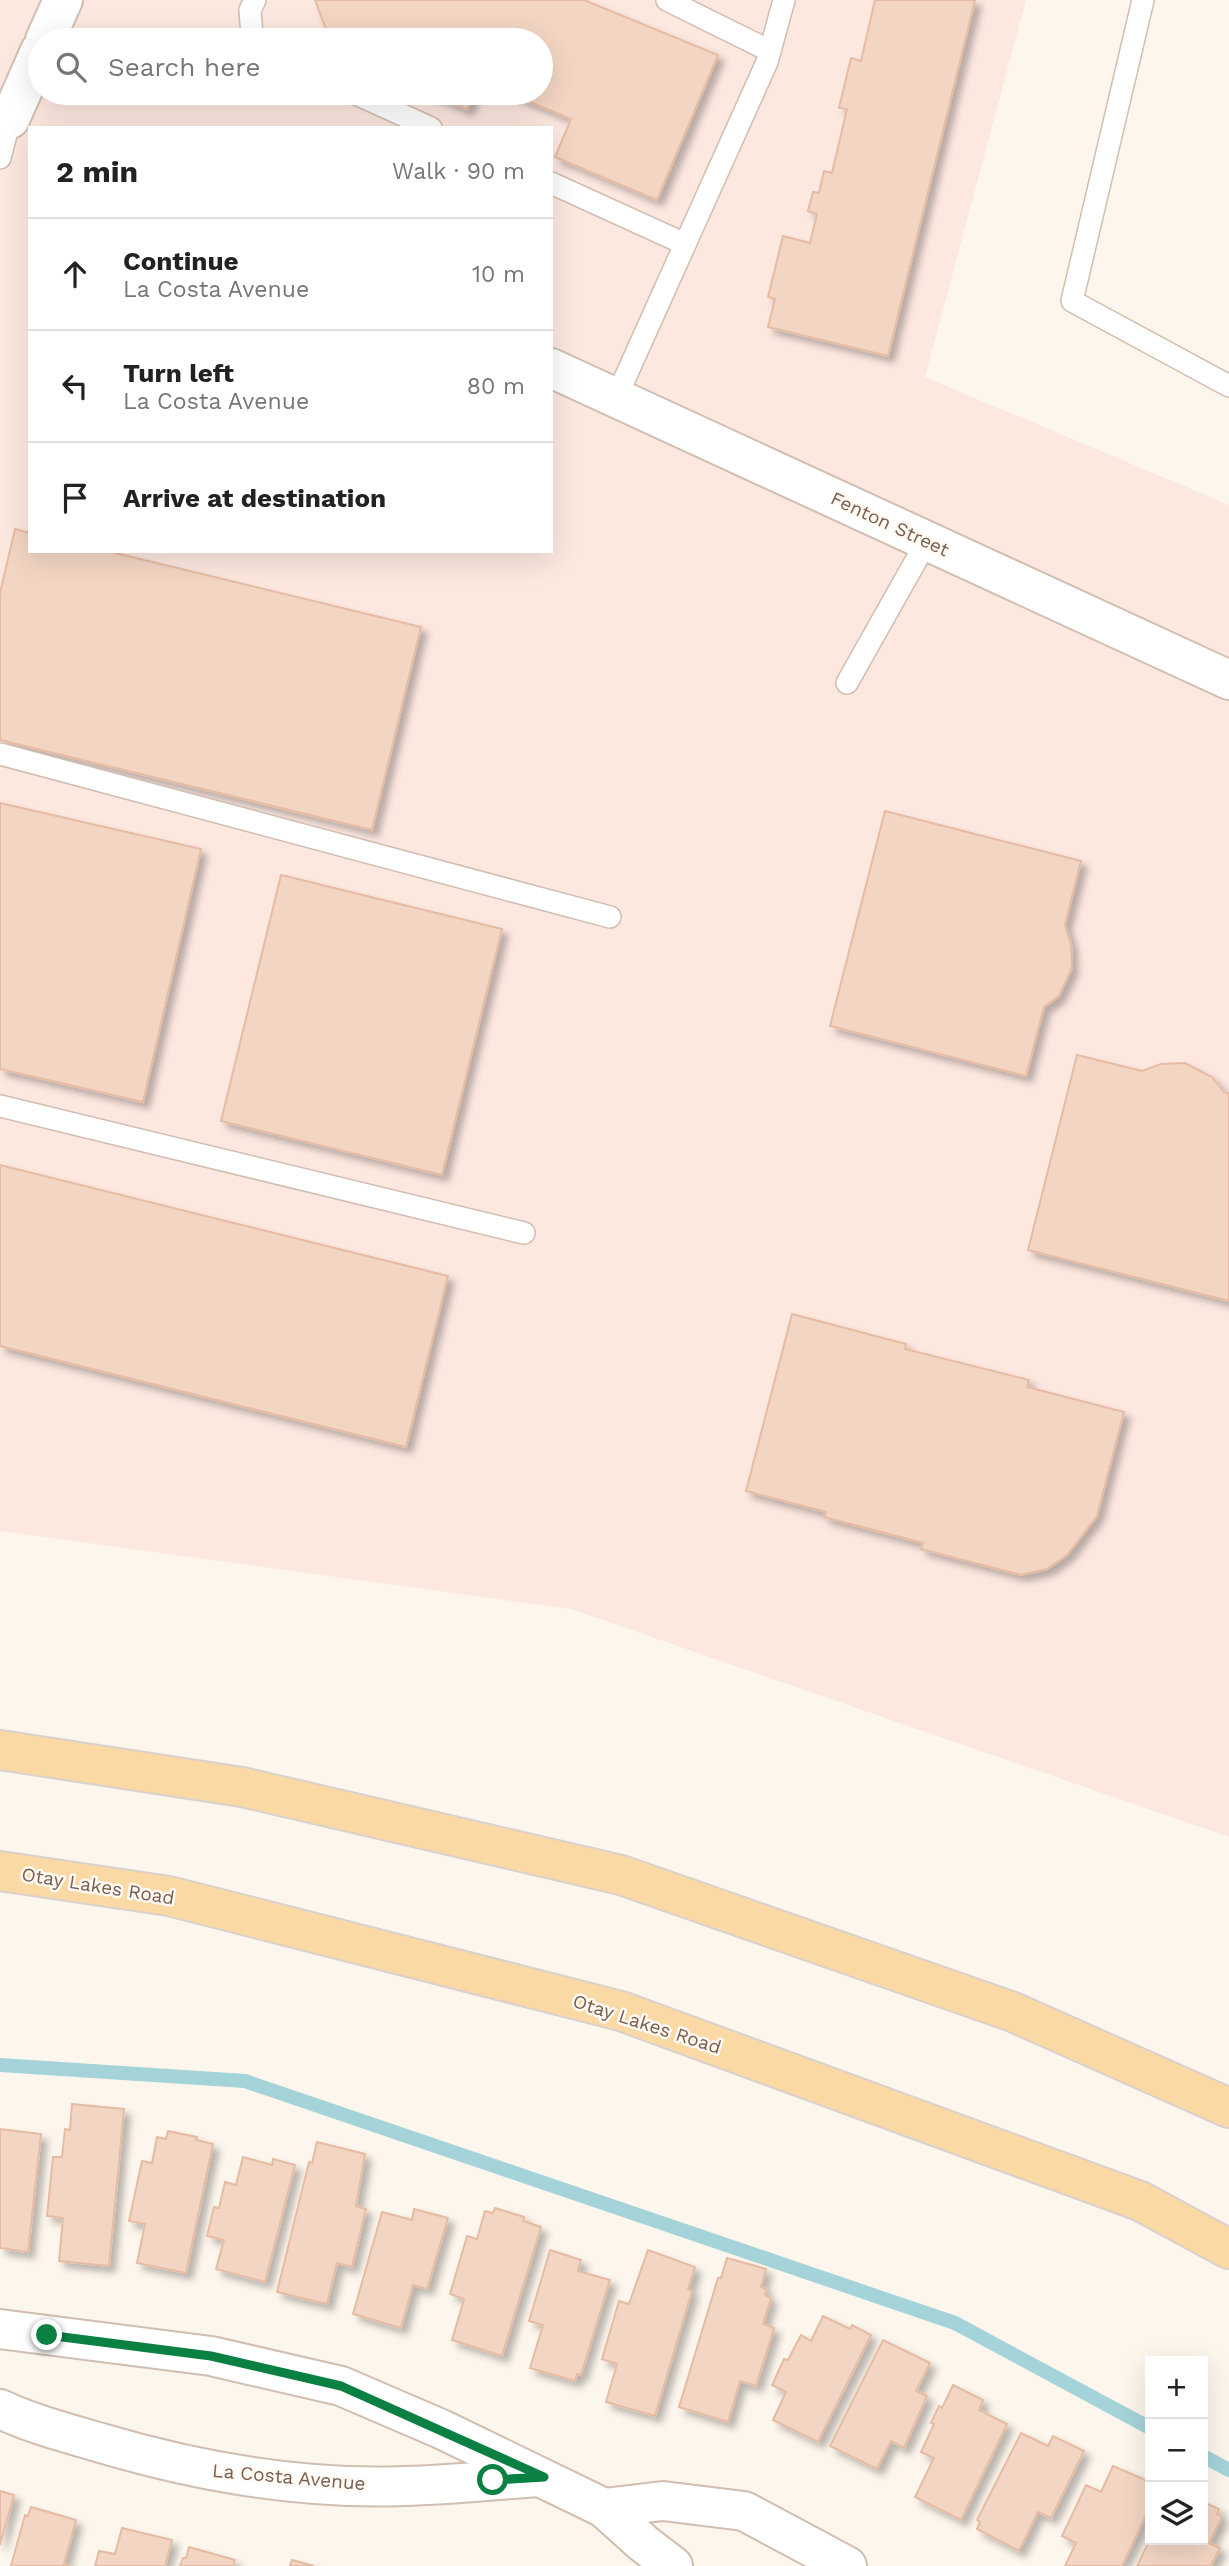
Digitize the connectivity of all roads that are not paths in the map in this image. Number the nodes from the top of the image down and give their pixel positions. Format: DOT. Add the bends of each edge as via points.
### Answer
graph roads {
  1 [pos="63,0"];
  2 [pos="255,0"];
  3 [pos="667,0"];
  4 [pos="784,0"];
  5 [pos="1143,0"];
  6 [pos="50,28"];
  7 [pos="251,28"];
  8 [pos="771,51"];
  9 [pos="28,82"];
  10 [pos="380,105"];
  11 [pos="13,121"];
  12 [pos="427,126"];
  13 [pos="0,158"];
  14 [pos="553,184"];
  15 [pos="685,244"];
  16 [pos="553,369"];
  17 [pos="1229,386"];
  18 [pos="616,398"];
  19 [pos="927,541"];
  20 [pos="1229,680"];
  21 [pos="847,683"];
  22 [pos="0,754"];
  23 [pos="610,917"];
  24 [pos="0,1106"];
  25 [pos="524,1233"];
  26 [pos="0,1750"];
  27 [pos="0,1871"];
  28 [pos="1229,2108"];
  29 [pos="1229,2249"];
  30 [pos="0,2329"];
  31 [pos="0,2409"];
  32 [pos="544,2477"];
  33 [pos="604,2508"];
  34 [pos="673,2566"];
  35 [pos="846,2566"];
  1 -- 6 [label="street"];
  2 -- 7 [label="lane" via="250,10"];
  3 -- 8 [label="lane"];
  4 -- 8 [label="lane"];
  5 -- 17 [label="lane" via="1072,301"];
  8 -- 15 [label="lane"];
  9 -- 11 [label="street"];
  10 -- 12 [label="lane"];
  11 -- 13 [label="lane"];
  14 -- 15 [label="lane"];
  15 -- 18 [label="lane"];
  16 -- 18 [label="street, Fenton Street"];
  18 -- 19 [label="street, Fenton Street"];
  19 -- 20 [label="street, Fenton Street"];
  19 -- 21 [label="lane"];
  22 -- 23 [label="lane"];
  24 -- 25 [label="lane"];
  26 -- 28 [label="main road" via="242,1787 621,1875 1013,2012"];
  27 -- 29 [label="main road, Otay Lakes Road" via="169,1896 621,2011 1140,2201"];
  30 -- 32 [label="street" via="211,2356 341,2386"];
  31 -- 32 [label="street, La Costa Avenue" via="155,2459 229,2475 404,2486"];
  32 -- 33 [label="street"];
  33 -- 34 [label="street"];
  33 -- 35 [label="street" via="663,2501 744,2511"];
}
